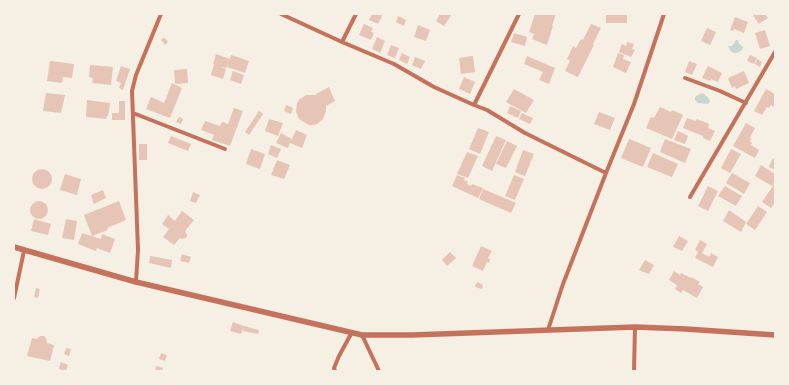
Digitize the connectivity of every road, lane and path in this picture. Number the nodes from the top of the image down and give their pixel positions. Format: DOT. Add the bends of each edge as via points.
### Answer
graph roads {
  1 [pos="161,14"];
  2 [pos="281,14"];
  3 [pos="356,14"];
  4 [pos="519,14"];
  5 [pos="664,14"];
  6 [pos="342,42"];
  7 [pos="775,52"];
  8 [pos="685,78"];
  9 [pos="746,103"];
  10 [pos="474,105"];
  11 [pos="133,113"];
  12 [pos="225,149"];
  13 [pos="606,173"];
  14 [pos="690,197"];
  15 [pos="14,247"];
  16 [pos="24,251"];
  17 [pos="136,282"];
  18 [pos="14,298"];
  19 [pos="635,327"];
  20 [pos="548,330"];
  21 [pos="351,334"];
  22 [pos="362,335"];
  23 [pos="775,335"];
  24 [pos="335,371"];
  25 [pos="379,371"];
  26 [pos="634,371"];
  1 -- 11 [label="street" via="133,83"];
  2 -- 6 [label="street"];
  3 -- 6 [label="street"];
  4 -- 10 [label="street"];
  5 -- 13 [label="street" via="634,104"];
  6 -- 10 [label="street" via="394,64 434,87"];
  7 -- 9 [label="street"];
  8 -- 9 [label="street"];
  9 -- 14 [label="street"];
  10 -- 13 [label="street"];
  11 -- 12 [label="street"];
  11 -- 17 [label="street" via="138,250"];
  13 -- 20 [label="street"];
  15 -- 16 [label="street"];
  16 -- 17 [label="street"];
  16 -- 18 [label="street"];
  17 -- 21 [label="street"];
  19 -- 20 [label="street"];
  19 -- 23 [label="street"];
  19 -- 26 [label="street"];
  20 -- 22 [label="street"];
  21 -- 22 [label="street"];
  21 -- 24 [label="street" via="339,356"];
  22 -- 25 [label="street"];
}
